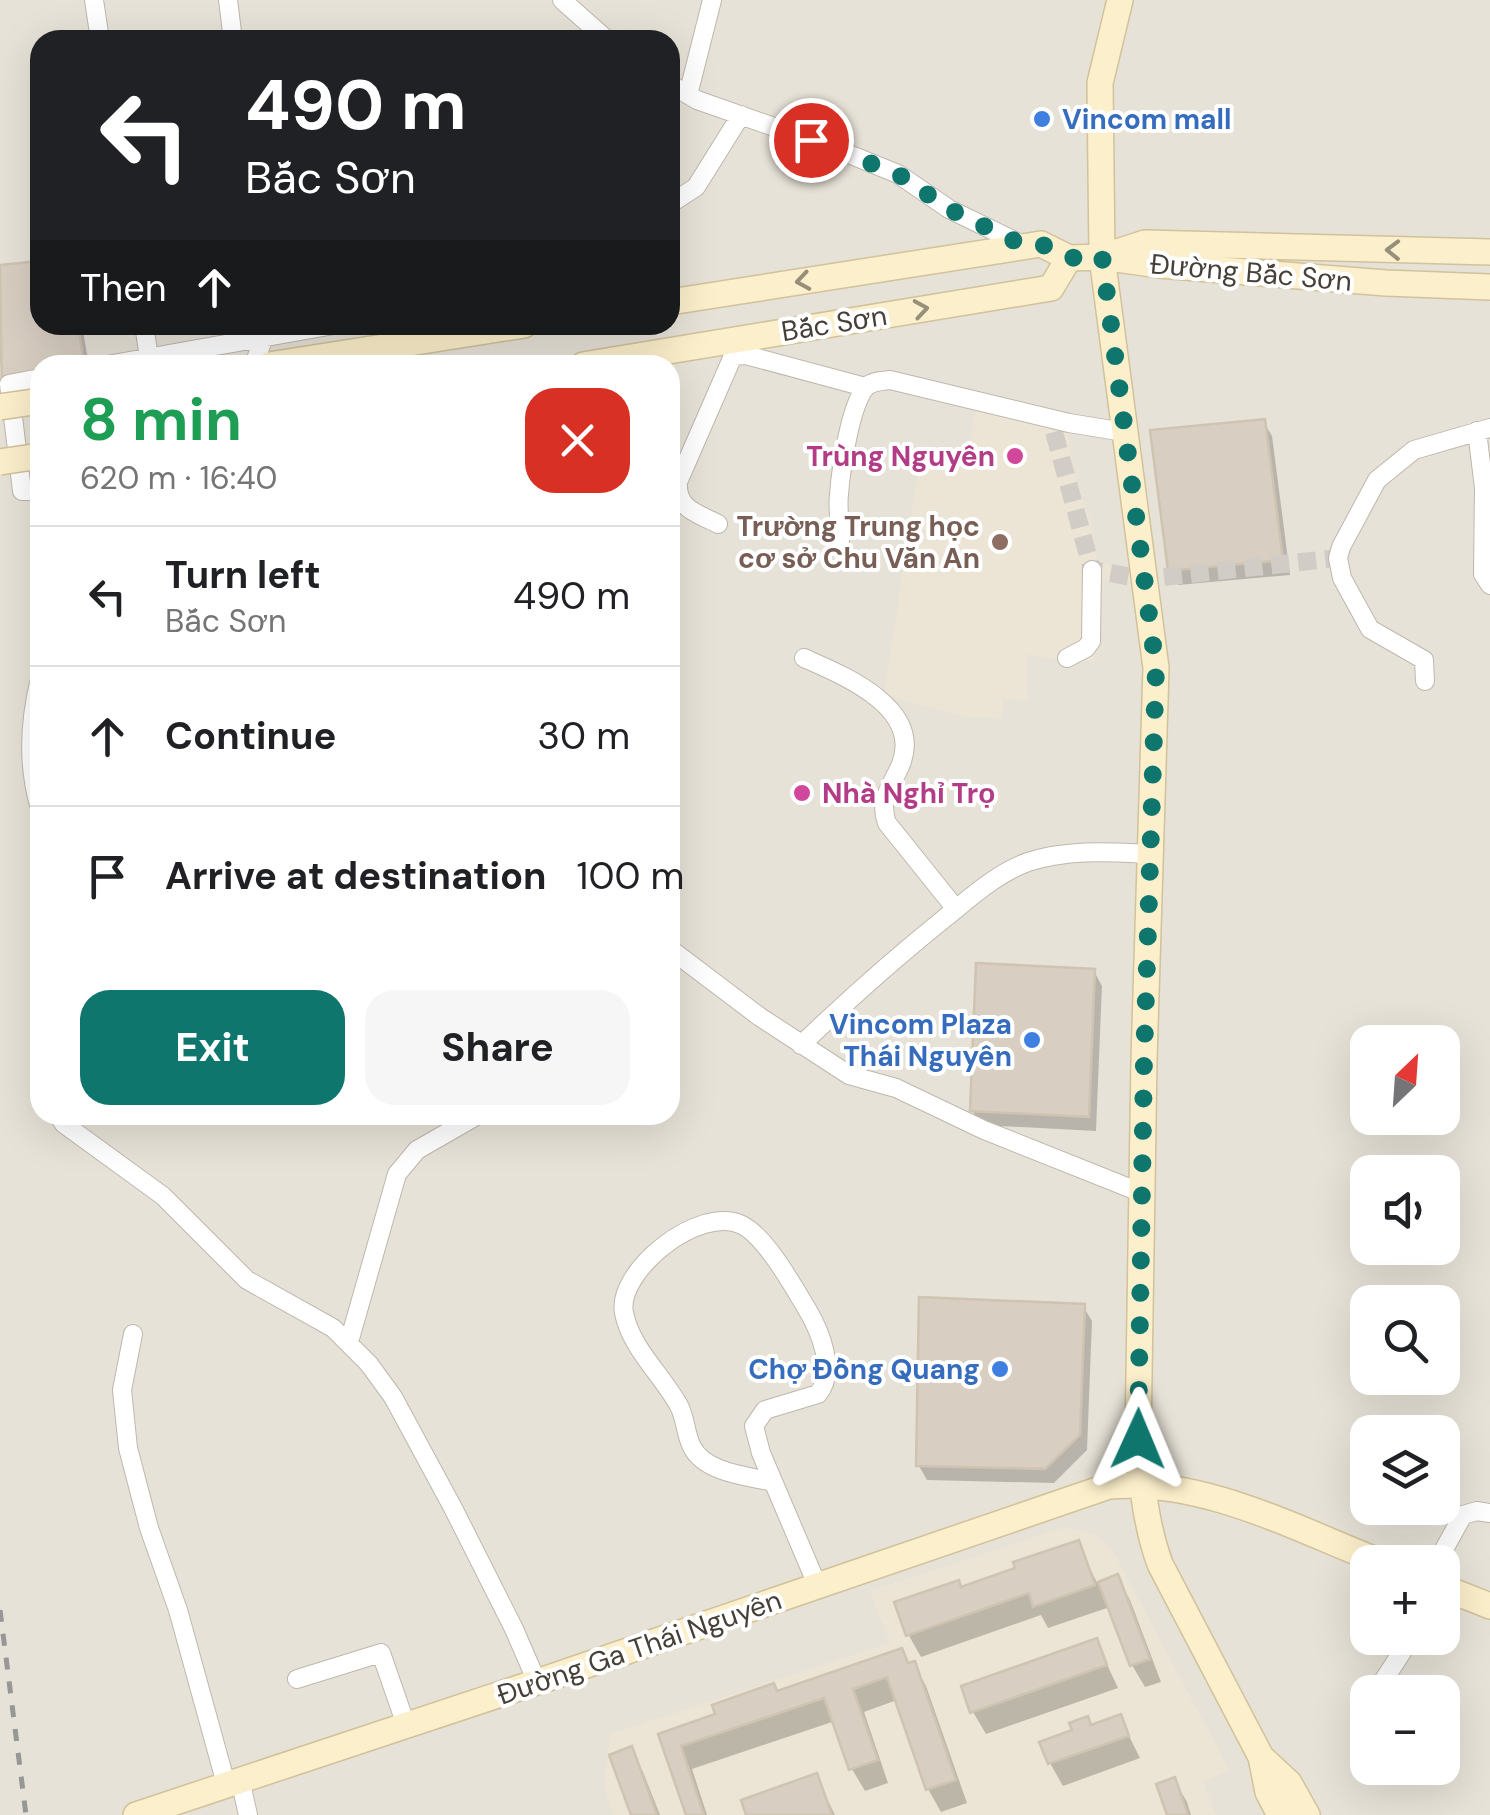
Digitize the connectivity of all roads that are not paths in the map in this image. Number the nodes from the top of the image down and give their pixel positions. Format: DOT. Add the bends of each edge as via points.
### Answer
graph roads {
  1 [pos="94,0"];
  2 [pos="228,0"];
  3 [pos="562,0"];
  4 [pos="712,0"];
  5 [pos="1120,0"];
  6 [pos="584,9"];
  7 [pos="98,30"];
  8 [pos="232,30"];
  9 [pos="600,30"];
  10 [pos="680,90"];
  11 [pos="688,95"];
  12 [pos="741,115"];
  13 [pos="680,197"];
  14 [pos="1025,246"];
  15 [pos="1490,252"];
  16 [pos="1102,256"];
  17 [pos="1069,258"];
  18 [pos="1490,287"];
  19 [pos="680,300"];
  20 [pos="253,335"];
  21 [pos="460,335"];
  22 [pos="174,355"];
  23 [pos="333,355"];
  24 [pos="646,355"];
  25 [pos="30,380"];
  26 [pos="865,387"];
  27 [pos="30,402"];
  28 [pos="0,407"];
  29 [pos="1484,430"];
  30 [pos="1124,432"];
  31 [pos="30,458"];
  32 [pos="0,462"];
  33 [pos="680,477"];
  34 [pos="30,491"];
  35 [pos="680,499"];
  36 [pos="718,524"];
  37 [pos="840,542"];
  38 [pos="1092,570"];
  39 [pos="1490,585"];
  40 [pos="804,658"];
  41 [pos="1067,658"];
  42 [pos="1425,682"];
  43 [pos="1150,854"];
  44 [pos="956,909"];
  45 [pos="680,956"];
  46 [pos="800,1044"];
  47 [pos="65,1125"];
  48 [pos="461,1125"];
  49 [pos="1142,1193"];
  50 [pos="134,1334"];
  51 [pos="349,1342"];
  52 [pos="774,1482"];
  53 [pos="1142,1483"];
  54 [pos="1490,1513"];
  55 [pos="1446,1545"];
  56 [pos="1350,1550"];
  57 [pos="818,1587"];
  58 [pos="1460,1594"];
  59 [pos="1490,1606"];
  60 [pos="297,1680"];
  61 [pos="537,1682"];
  62 [pos="406,1725"];
  63 [pos="1261,1757"];
  64 [pos="233,1782"];
  65 [pos="136,1815"];
  66 [pos="248,1815"];
  67 [pos="1280,1815"];
  68 [pos="1307,1815"];
  1 -- 7 [label="street"];
  2 -- 8 [label="street"];
  3 -- 6 [label="street"];
  4 -- 11 [label="street"];
  5 -- 16 [label="main road" via="1100,83"];
  6 -- 9 [label="street"];
  10 -- 11 [label="street"];
  11 -- 12 [label="street"];
  12 -- 13 [label="street" via="696,187"];
  12 -- 14 [label="street" via="898,174 949,209"];
  14 -- 17 [label="main road, Bắc Sơn" via="1041,244"];
  14 -- 19 [label="main road, Bắc Sơn, one-way"];
  15 -- 16 [label="main road, Đường Bắc Sơn, one-way" via="1145,243"];
  16 -- 17 [label="main road, Bắc Sơn"];
  16 -- 18 [label="main road, Đường Bắc Sơn"];
  16 -- 30 [label="main road"];
  24 -- 17 [label="main road, Bắc Sơn, one-way" via="1051,288"];
  20 -- 22 [label="street"];
  21 -- 23 [label="main road"];
  25 -- 34 [label="street" via="9,384 22,491"];
  26 -- 30 [label="street" via="890,380"];
  26 -- 33 [label="street" via="733,356"];
  26 -- 37 [label="street" via="838,498"];
  27 -- 28 [label="main road, bridge"];
  29 -- 39 [label="street" via="1483,574"];
  29 -- 42 [label="street" via="1414,450 1377,480 1338,558 1370,629 1424,660"];
  30 -- 43 [label="main road" via="1156,668"];
  31 -- 32 [label="main road, bridge"];
  35 -- 36 [label="street"];
  38 -- 41 [label="street" via="1092,641"];
  40 -- 44 [label="street" via="862,685 893,714 904,747 883,812"];
  43 -- 44 [label="street" via="1085,852 1032,861"];
  43 -- 49 [label="main road"];
  44 -- 46 [label="street"];
  45 -- 46 [label="street"];
  46 -- 49 [label="street" via="850,1075 896,1088"];
  47 -- 51 [label="street" via="163,1196 246,1280"];
  48 -- 51 [label="street" via="417,1150 397,1174"];
  49 -- 53 [label="main road"];
  50 -- 64 [label="street" via="122,1390 128,1448"];
  51 -- 61 [label="street" via="393,1397"];
  52 -- 52 [label="street" via="754,1426 765,1410 822,1390 820,1330 746,1226 696,1224 646,1264 626,1291 624,1314 680,1406 693,1450 722,1470"];
  52 -- 57 [label="street"];
  53 -- 56 [label="main road" via="1233,1504"];
  53 -- 57 [label="main road, Đường Ga Thái Nguyên" via="1093,1491"];
  53 -- 63 [label="main road" via="1160,1564"];
  54 -- 55 [label="street" via="1463,1515"];
  57 -- 61 [label="main road, Đường Ga Thái Nguyên"];
  58 -- 59 [label="main road"];
  60 -- 62 [label="street" via="380,1653"];
  61 -- 62 [label="main road, Đường Ga Thái Nguyên"];
  62 -- 64 [label="main road, Đường Ga Thái Nguyên"];
  63 -- 67 [label="main road"];
  63 -- 68 [label="main road" via="1289,1783"];
  64 -- 65 [label="main road, Đường Ga Thái Nguyên"];
  64 -- 66 [label="street"];
}
